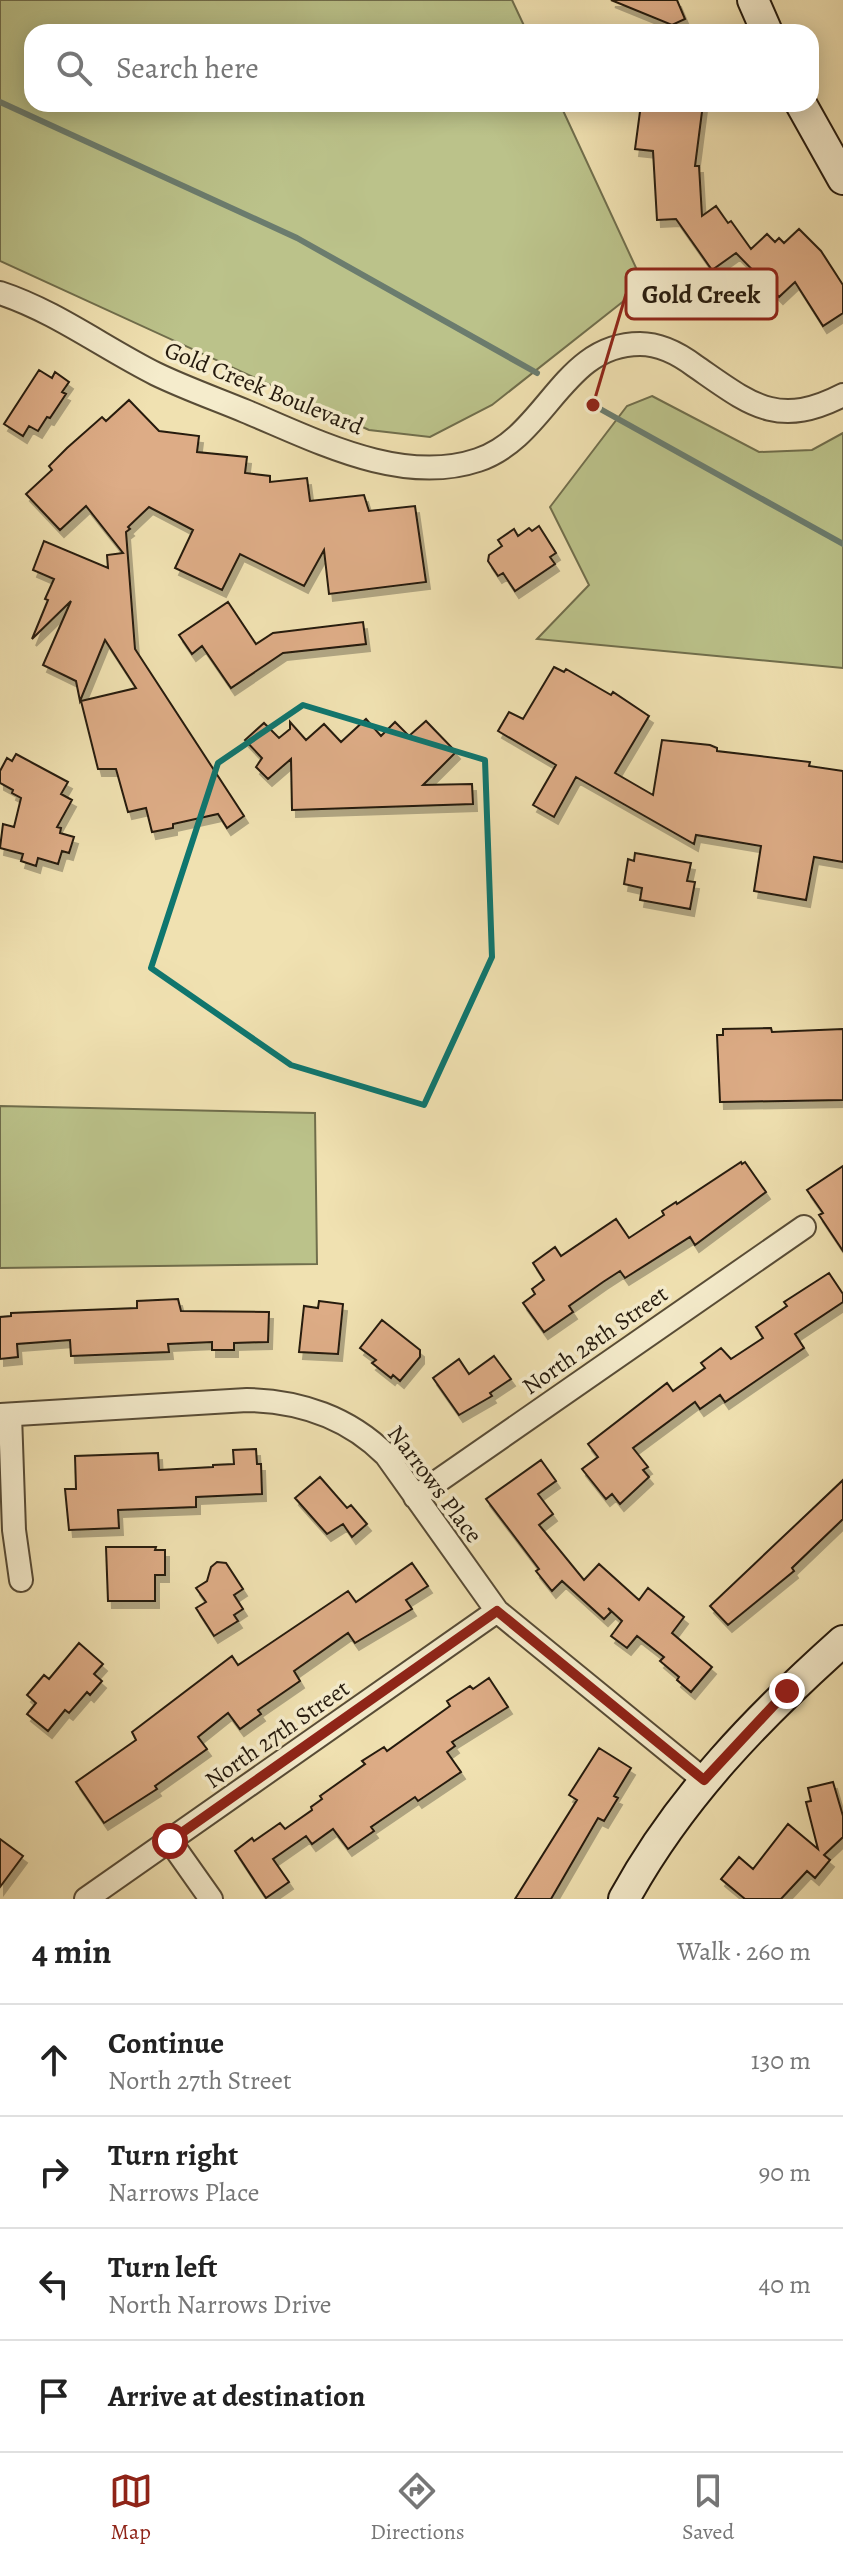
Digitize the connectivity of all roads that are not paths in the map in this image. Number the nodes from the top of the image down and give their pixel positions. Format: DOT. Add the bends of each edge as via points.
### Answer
graph roads {
  1 [pos="753,0"];
  2 [pos="764,24"];
  3 [pos="805,112"];
  4 [pos="843,179"];
  5 [pos="0,293"];
  6 [pos="843,395"];
  7 [pos="804,1227"];
  8 [pos="5,1415"];
  9 [pos="415,1497"];
  10 [pos="21,1580"];
  11 [pos="497,1611"];
  12 [pos="843,1641"];
  13 [pos="704,1780"];
  14 [pos="170,1841"];
  15 [pos="86,1899"];
  16 [pos="211,1899"];
  17 [pos="624,1899"];
  1 -- 2 [label="main road"];
  3 -- 4 [label="main road"];
  5 -- 6 [label="street, Gold Creek Boulevard" via="157,375 324,445 397,465 441,467 500,450 525,431 584,363 625,346 650,345 679,354 734,392 770,409 797,412"];
  7 -- 9 [label="street, North 28th Street"];
  8 -- 9 [label="street, Narrows Place" via="270,1400 333,1417 369,1438"];
  8 -- 10 [label="street"];
  9 -- 11 [label="street, Narrows Place"];
  11 -- 13 [label="street, Narrows Place"];
  11 -- 14 [label="street, North 27th Street"];
  12 -- 13 [label="main road" via="787,1691"];
  13 -- 17 [label="main road" via="646,1859"];
  14 -- 15 [label="street, North 27th Street"];
  14 -- 16 [label="street"];
}
